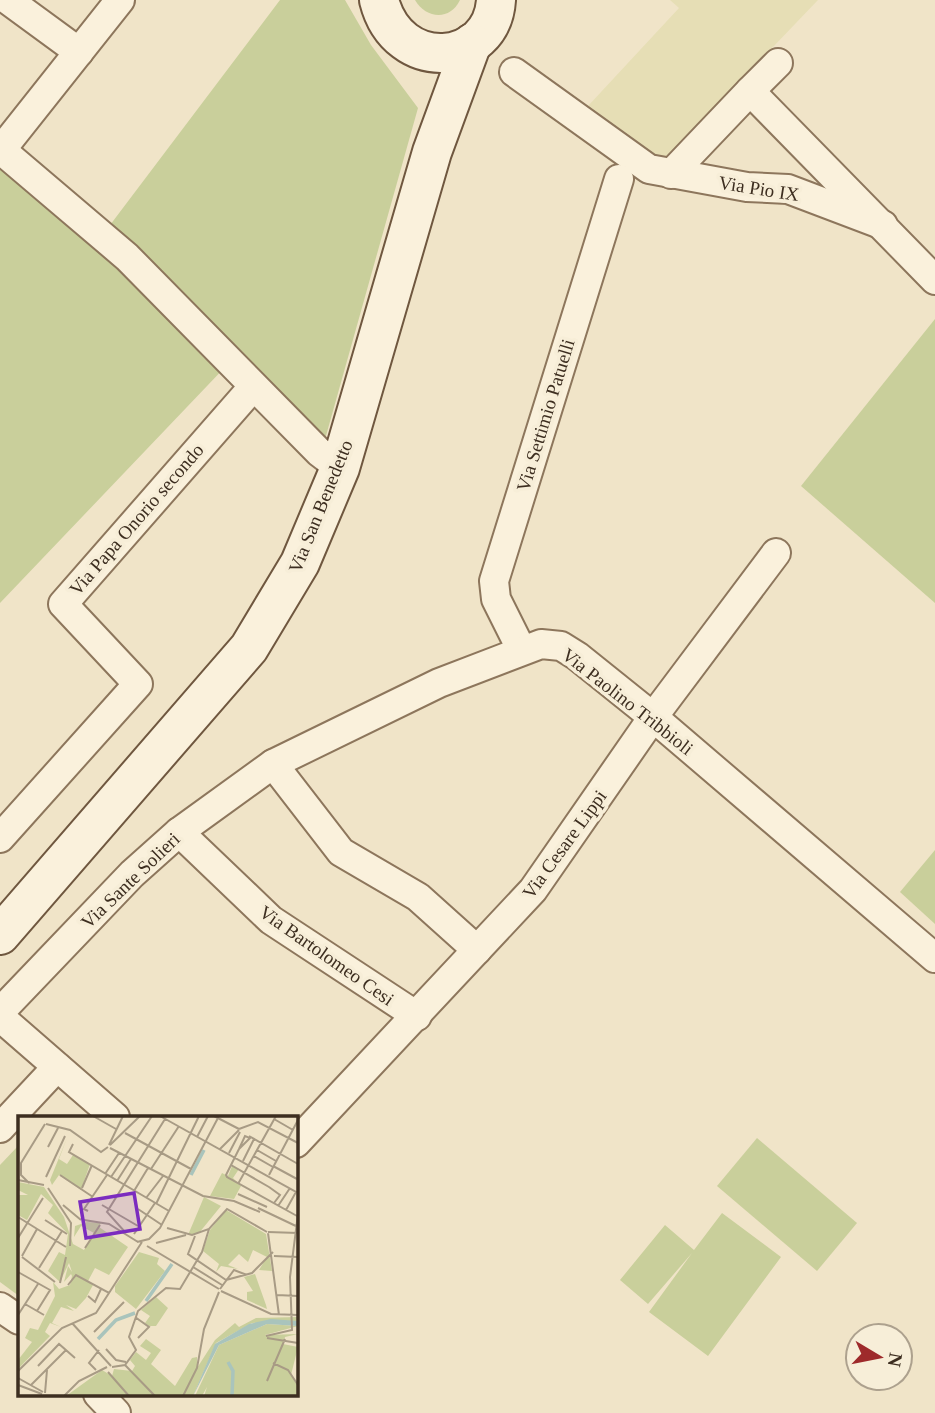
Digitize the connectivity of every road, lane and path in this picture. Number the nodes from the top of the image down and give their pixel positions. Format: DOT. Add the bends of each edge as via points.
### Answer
graph roads {
  1 [pos="8,0"];
  2 [pos="120,0"];
  3 [pos="379,0"];
  4 [pos="497,2"];
  5 [pos="472,43"];
  6 [pos="407,44"];
  7 [pos="79,52"];
  8 [pos="778,63"];
  9 [pos="514,72"];
  10 [pos="750,91"];
  11 [pos="1,150"];
  12 [pos="432,152"];
  13 [pos="671,174"];
  14 [pos="619,179"];
  15 [pos="883,225"];
  16 [pos="935,280"];
  17 [pos="253,387"];
  18 [pos="340,468"];
  19 [pos="776,553"];
  20 [pos="521,649"];
  21 [pos="653,716"];
  22 [pos="273,764"];
  23 [pos="179,832"];
  24 [pos="0,838"];
  25 [pos="0,935"];
  26 [pos="477,950"];
  27 [pos="935,958"];
  28 [pos="0,1015"];
  29 [pos="417,1016"];
  30 [pos="57,1067"];
  31 [pos="114,1116"];
  32 [pos="0,1128"];
  33 [pos="298,1141"];
  34 [pos="0,1307"];
  35 [pos="18,1319"];
  36 [pos="100,1396"];
  37 [pos="116,1413"];
  1 -- 7 [label="street"];
  2 -- 7 [label="street"];
  3 -- 6 [label="street, Via San Benedetto" via="394,33"];
  4 -- 5 [label="street, Via San Benedetto" via="491,20"];
  5 -- 6 [label="street" via="440,53"];
  5 -- 12 [label="street, Via San Benedetto"];
  6 -- 12 [label="street, Via San Benedetto" via="428,80"];
  7 -- 11 [label="street"];
  8 -- 10 [label="street"];
  9 -- 13 [label="street, Via Pio IX" via="649,169"];
  10 -- 13 [label="street"];
  10 -- 15 [label="street, Via Pio IX"];
  11 -- 17 [label="street" via="127,257"];
  12 -- 18 [label="street, Via San Benedetto"];
  13 -- 15 [label="street, Via Pio IX" via="788,189"];
  14 -- 20 [label="street, Via Settimio Patuelli" via="494,581 496,599"];
  15 -- 16 [label="street, Via Pio IX"];
  17 -- 18 [label="street"];
  17 -- 24 [label="street, Via Papa Onorio secondo" via="63,604 138,684"];
  18 -- 25 [label="street, Via San Benedetto" via="300,563 249,648"];
  19 -- 21 [label="street, Via Cesare Lippi"];
  20 -- 21 [label="street, Via Paolino Tribbioli" via="561,646"];
  20 -- 22 [label="street, Via Paolino Tribbioli" via="439,683"];
  21 -- 26 [label="street, Via Cesare Lippi" via="533,890"];
  21 -- 27 [label="street, Via Paolino Tribbioli"];
  22 -- 23 [label="street, Via Sante Solieri"];
  22 -- 26 [label="street" via="341,852 418,897"];
  23 -- 28 [label="street, Via Sante Solieri" via="132,874"];
  23 -- 29 [label="street, Via Bartolomeo Cesi" via="271,920"];
  26 -- 29 [label="street, Via Cesare Lippi"];
  28 -- 30 [label="street, Via Sante Solieri"];
  29 -- 33 [label="street, Via Cesare Lippi"];
  30 -- 31 [label="street, Via Sante Solieri"];
  30 -- 32 [label="street"];
  34 -- 35 [label="street"];
  36 -- 37 [label="street"];
}
